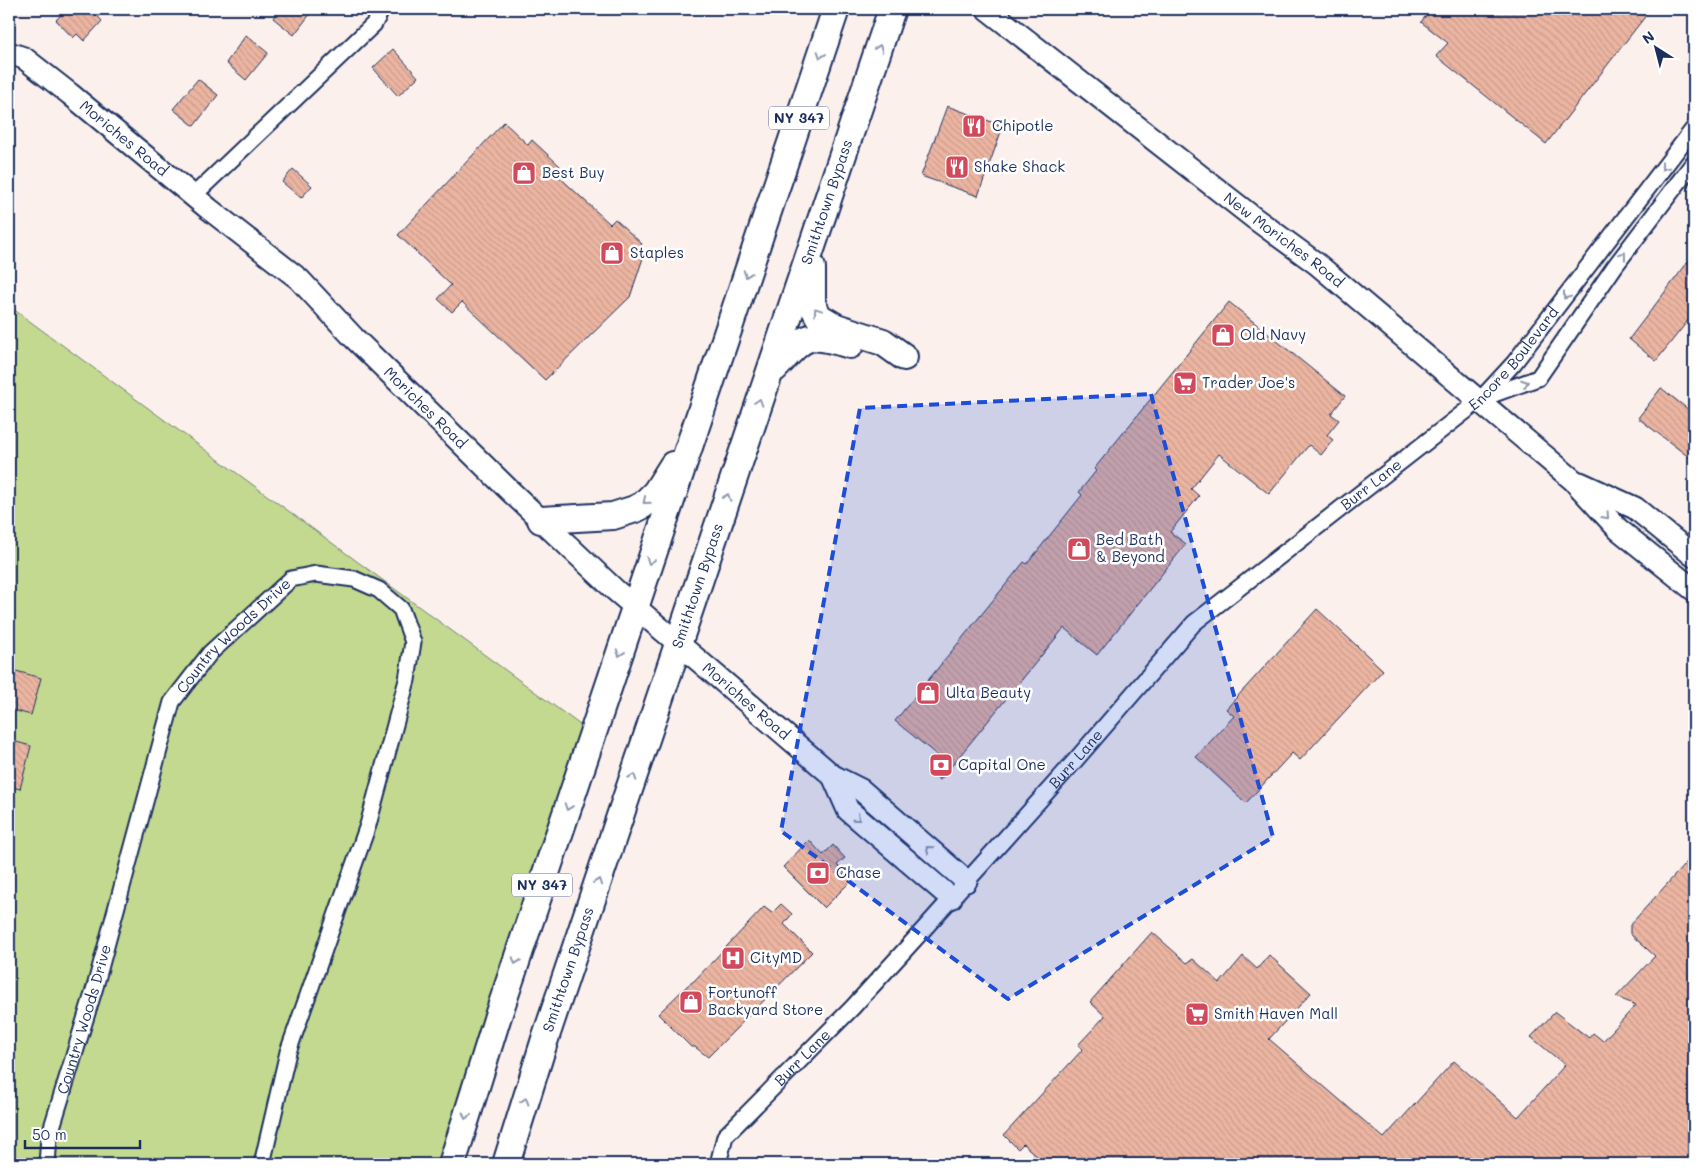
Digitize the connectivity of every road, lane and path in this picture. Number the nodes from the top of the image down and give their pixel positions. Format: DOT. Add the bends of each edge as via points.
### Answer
graph roads {
  1 [pos="382,9"];
  2 [pos="836,9"];
  3 [pos="892,9"];
  4 [pos="987,9"];
  5 [pos="9,54"];
  6 [pos="1694,128"];
  7 [pos="1694,162"];
  8 [pos="193,196"];
  9 [pos="813,244"];
  10 [pos="768,375"];
  11 [pos="1480,400"];
  12 [pos="700,416"];
  13 [pos="1573,480"];
  14 [pos="542,520"];
  15 [pos="1694,556"];
  16 [pos="1694,590"];
  17 [pos="636,607"];
  18 [pos="678,643"];
  19 [pos="833,776"];
  20 [pos="966,881"];
  21 [pos="951,898"];
  22 [pos="47,1164"];
  23 [pos="262,1164"];
  24 [pos="452,1164"];
  25 [pos="506,1164"];
  26 [pos="718,1164"];
  1 -- 8 [label="street" via="374,24"];
  2 -- 12 [label="highway, NY 347, one-way"];
  9 -- 3 [label="highway, Smithtown Bypass / NY 347, one-way"];
  4 -- 11 [label="main road, New Moriches Road" via="1317,264"];
  5 -- 8 [label="main road, Moriches Road" via="24,58"];
  6 -- 11 [label="street, Encore Boulevard, one-way" via="1514,364"];
  11 -- 7 [label="street, Encore Boulevard, one-way" via="1538,378 1615,266"];
  8 -- 14 [label="main road, Moriches Road" via="299,279 354,338"];
  9 -- 10 [label="highway, Smithtown Bypass / NY 347"];
  10 -- 9 [label="highway, one-way" via="808,338 823,337 878,354 904,358 883,342 836,327 816,313 811,298"];
  18 -- 10 [label="highway, Smithtown Bypass / NY 347, one-way"];
  11 -- 13 [label="main road, New Moriches Road"];
  11 -- 20 [label="street, Burr Lane" via="1194,623"];
  12 -- 14 [label="highway, one-way" via="661,486 643,505 613,516"];
  12 -- 17 [label="highway, NY 347, one-way"];
  13 -- 15 [label="main road, New Moriches Road" via="1635,508"];
  13 -- 16 [label="main road, New Moriches Road, one-way" via="1618,530"];
  14 -- 17 [label="main road, Moriches Road"];
  17 -- 18 [label="main road, Moriches Road"];
  17 -- 24 [label="highway, NY 347, one-way" via="496,1019"];
  18 -- 19 [label="main road, Moriches Road"];
  25 -- 18 [label="highway, Smithtown Bypass / NY 347, one-way"];
  20 -- 19 [label="main road, Moriches Road, one-way" via="861,790"];
  19 -- 21 [label="main road, Moriches Road, one-way" via="848,810"];
  20 -- 21 [label="street, Burr Lane"];
  21 -- 26 [label="street, Burr Lane" via="852,1008 725,1136"];
  22 -- 23 [label="street, Country Woods Drive" via="49,1136 95,987 172,702 210,653 277,591 291,579 316,574 354,579 379,590 400,609 413,642 407,680 368,825 288,1052"];
}
